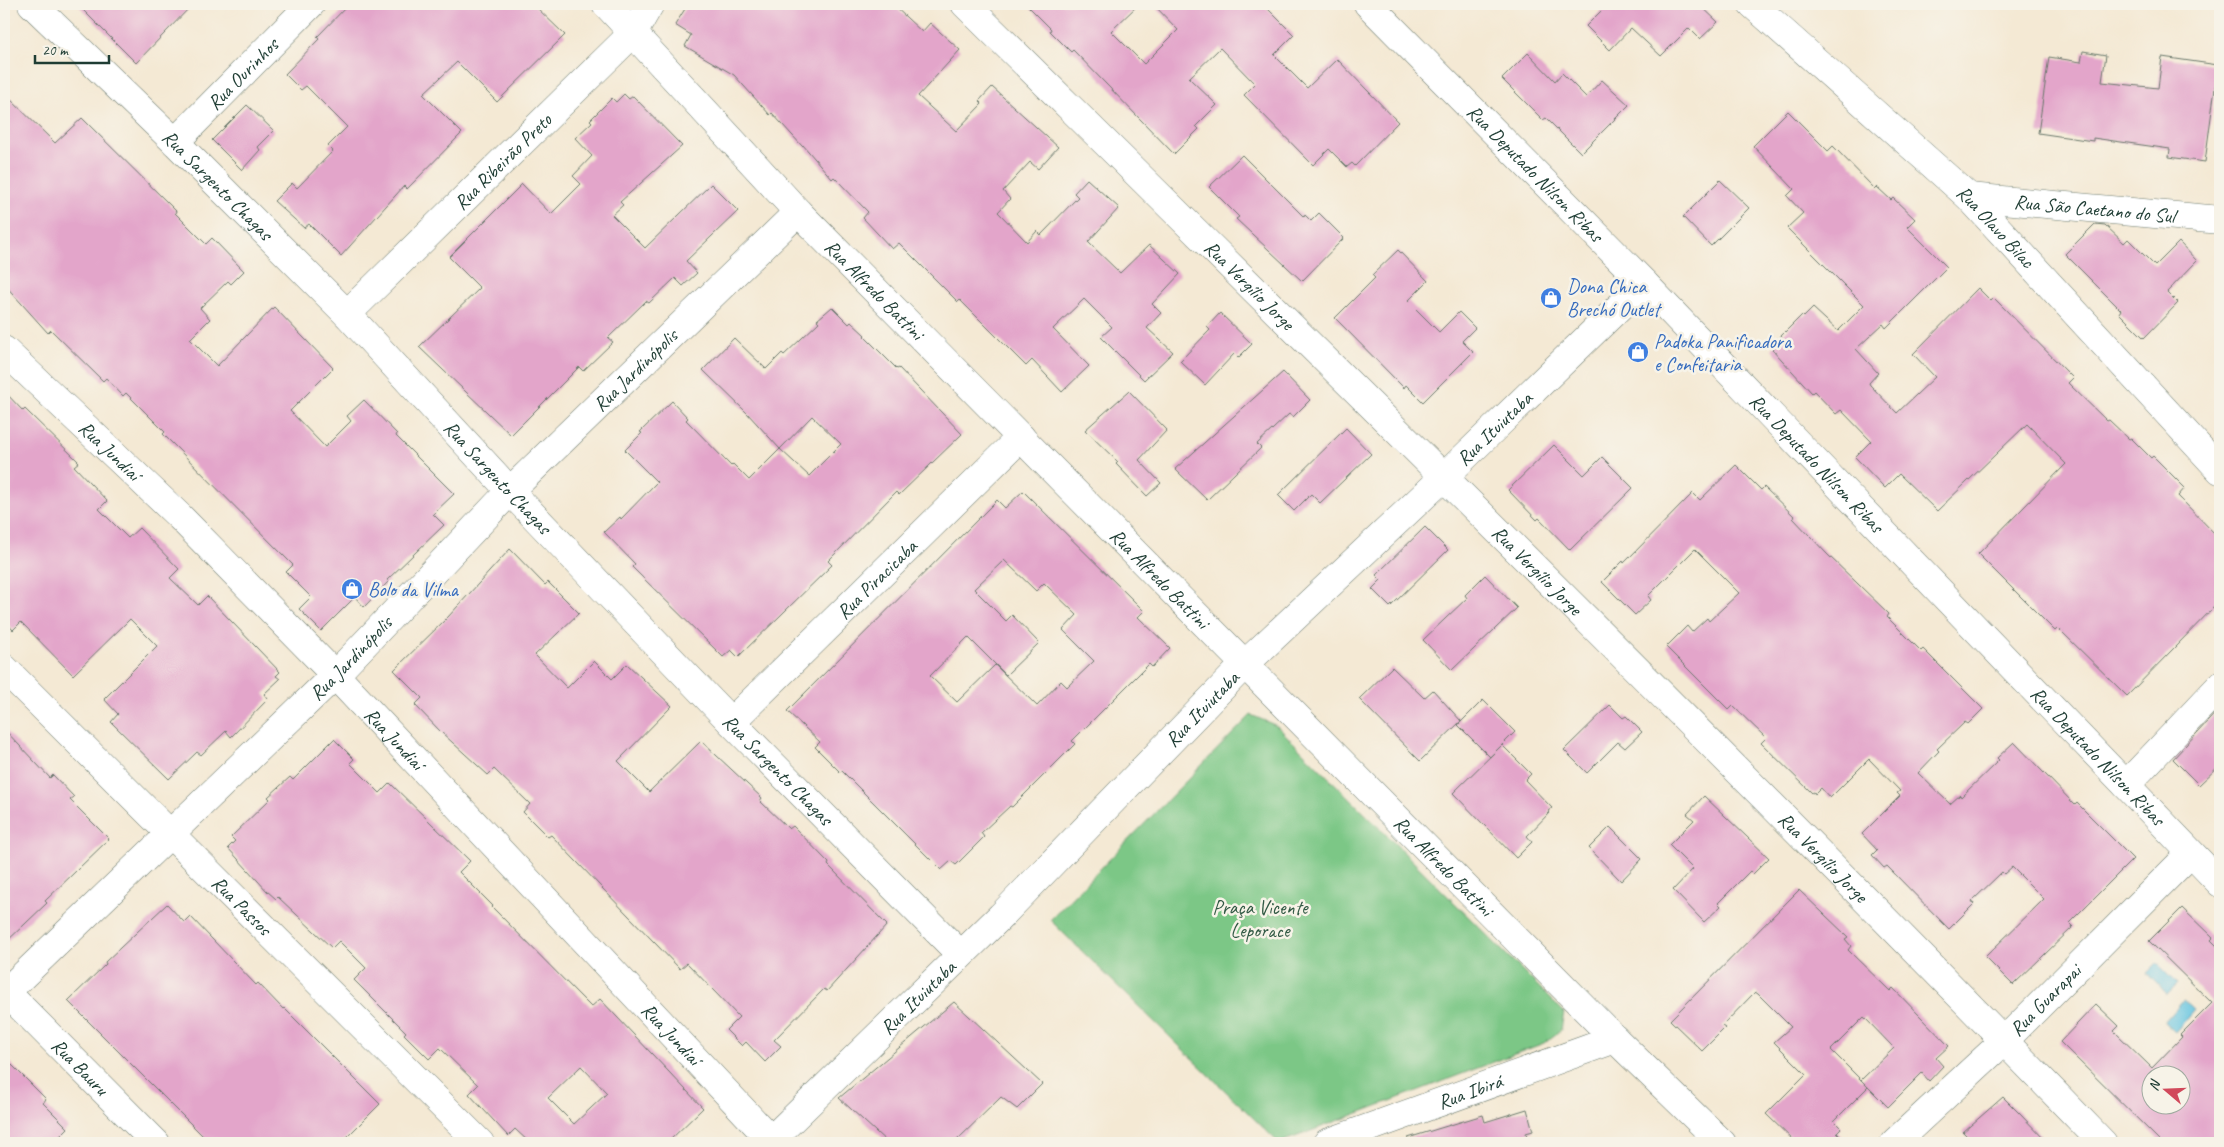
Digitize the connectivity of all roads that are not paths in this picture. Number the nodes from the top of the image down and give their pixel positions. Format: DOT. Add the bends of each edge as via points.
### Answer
graph roads {
  1 [pos="32,4"];
  2 [pos="311,4"];
  3 [pos="606,4"];
  4 [pos="650,4"];
  5 [pos="965,4"];
  6 [pos="1368,4"];
  7 [pos="1752,4"];
  8 [pos="634,32"];
  9 [pos="175,142"];
  10 [pos="1969,197"];
  11 [pos="798,212"];
  12 [pos="2220,220"];
  13 [pos="1644,283"];
  14 [pos="347,314"];
  15 [pos="4,350"];
  16 [pos="1021,437"];
  17 [pos="2220,470"];
  18 [pos="1444,477"];
  19 [pos="510,491"];
  20 [pos="1245,664"];
  21 [pos="4,668"];
  22 [pos="336,676"];
  23 [pos="2220,686"];
  24 [pos="731,722"];
  25 [pos="2126,785"];
  26 [pos="169,835"];
  27 [pos="2190,854"];
  28 [pos="2220,883"];
  29 [pos="960,954"];
  30 [pos="5,991"];
  31 [pos="1615,1039"];
  32 [pos="2004,1041"];
  33 [pos="769,1141"];
  34 [pos="156,1143"];
  35 [pos="480,1143"];
  36 [pos="1327,1143"];
  37 [pos="1722,1143"];
  38 [pos="1894,1143"];
  39 [pos="2103,1143"];
  1 -- 9 [label="street, Rua Sargento Chagas"];
  2 -- 9 [label="street, Rua Ourinhos"];
  3 -- 8 [label="street, Rua Alfredo Battini"];
  4 -- 8 [label="street, Rua Ribeirão Preto"];
  5 -- 18 [label="street, Rua Vergílio Jorge"];
  6 -- 13 [label="street, Rua Deputado Nilson Ribas"];
  7 -- 10 [label="street, Rua Olavo Bilac"];
  8 -- 11 [label="street, Rua Alfredo Battini"];
  8 -- 14 [label="street, Rua Ribeirão Preto"];
  9 -- 14 [label="street, Rua Sargento Chagas"];
  10 -- 12 [label="street, Rua São Caetano do Sul"];
  10 -- 17 [label="street, Rua Olavo Bilac"];
  11 -- 16 [label="street, Rua Alfredo Battini"];
  11 -- 19 [label="street, Rua Jardinópolis"];
  13 -- 18 [label="street, Rua Ituiutaba"];
  13 -- 25 [label="street, Rua Deputado Nilson Ribas"];
  14 -- 19 [label="street, Rua Sargento Chagas"];
  15 -- 22 [label="street, Rua Jundiaí" via="180,517"];
  16 -- 20 [label="street, Rua Alfredo Battini"];
  16 -- 24 [label="street, Rua Piracicaba"];
  18 -- 20 [label="street, Rua Ituiutaba"];
  18 -- 32 [label="street, Rua Vergílio Jorge"];
  19 -- 22 [label="street, Rua Jardinópolis"];
  19 -- 24 [label="street, Rua Sargento Chagas"];
  20 -- 29 [label="street, Rua Ituiutaba" via="1008,909"];
  20 -- 31 [label="street, Rua Alfredo Battini"];
  21 -- 26 [label="street, Rua Passos"];
  22 -- 26 [label="street, Rua Jardinópolis"];
  22 -- 33 [label="street, Rua Jundiaí"];
  23 -- 25 [label="street"];
  24 -- 29 [label="street, Rua Sargento Chagas"];
  25 -- 27 [label="street, Rua Deputado Nilson Ribas"];
  26 -- 30 [label="street, Rua Jardinópolis"];
  26 -- 35 [label="street, Rua Passos"];
  27 -- 28 [label="street, Rua Deputado Nilson Ribas"];
  27 -- 32 [label="street, Rua Guarapai"];
  29 -- 33 [label="street, Rua Ituiutaba"];
  30 -- 34 [label="street, Rua Bauru"];
  31 -- 36 [label="street, Rua Ibirá"];
  31 -- 37 [label="street, Rua Alfredo Battini"];
  32 -- 38 [label="street, Rua Guarapai"];
  32 -- 39 [label="street, Rua Vergílio Jorge"];
}
